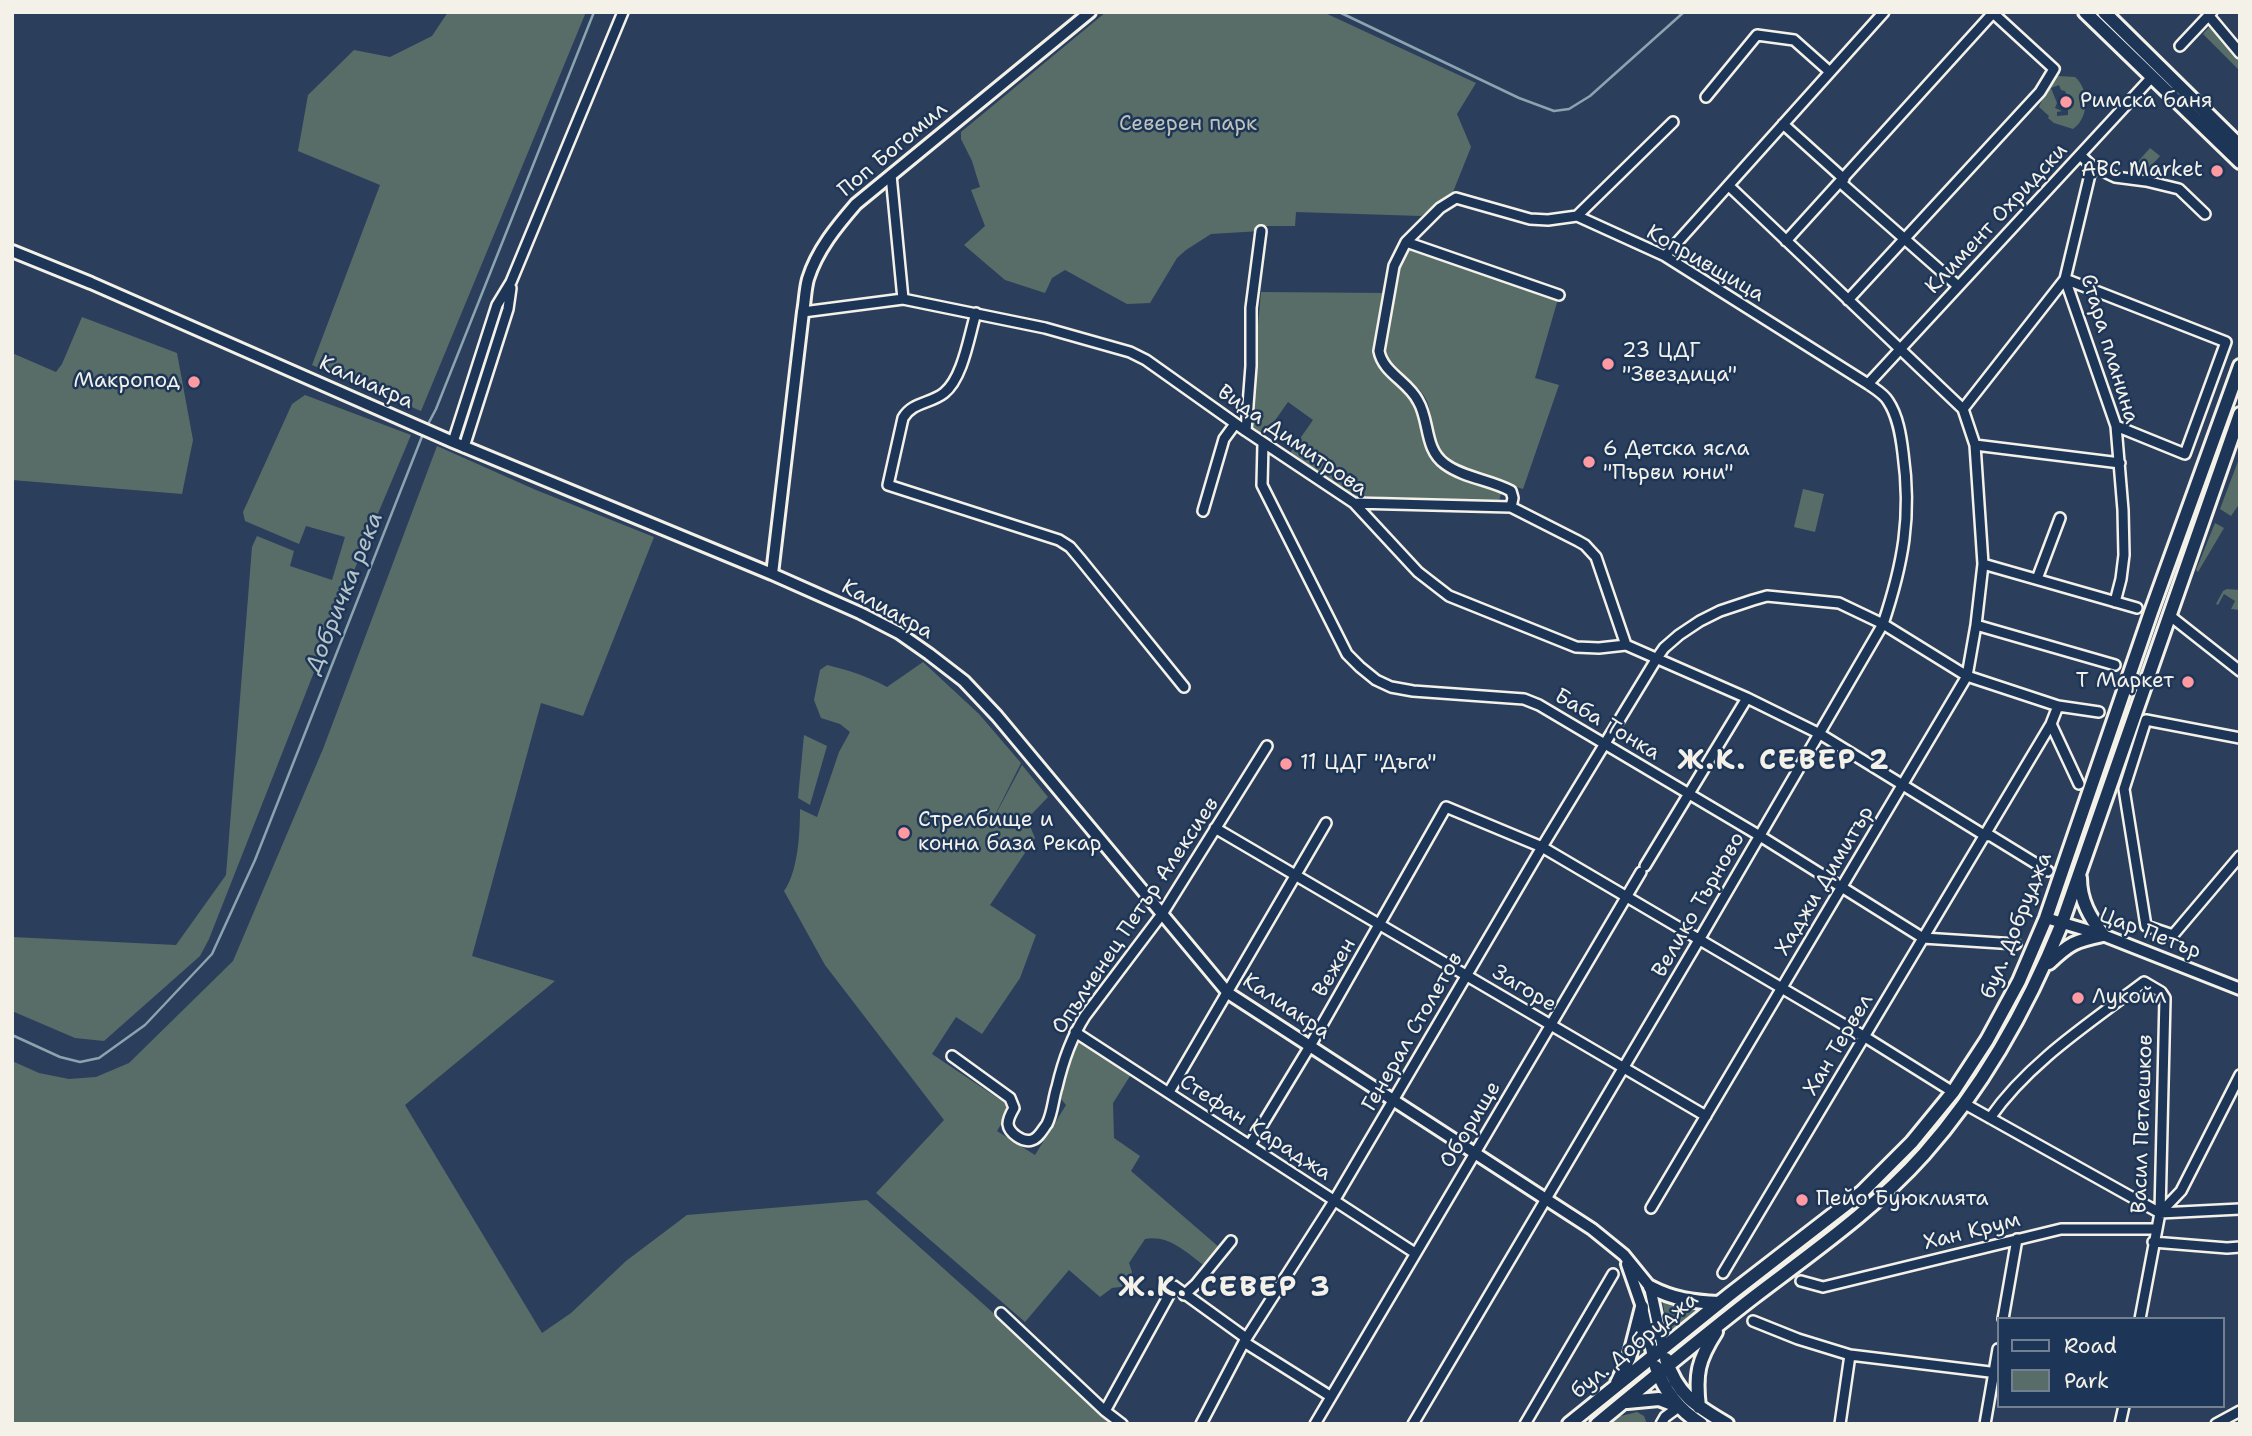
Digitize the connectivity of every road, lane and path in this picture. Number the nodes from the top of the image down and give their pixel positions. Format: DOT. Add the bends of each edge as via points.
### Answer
graph roads {
  1 [pos="623,12"];
  2 [pos="1090,12"];
  3 [pos="1884,12"];
  4 [pos="2085,12"];
  5 [pos="2104,12"];
  6 [pos="1993,13"];
  7 [pos="2211,14"];
  8 [pos="2180,46"];
  9 [pos="2240,53"];
  10 [pos="1830,72"];
  11 [pos="2152,77"];
  12 [pos="1706,97"];
  13 [pos="1672,122"];
  14 [pos="1783,124"];
  15 [pos="2240,146"];
  16 [pos="2080,155"];
  17 [pos="2240,162"];
  18 [pos="2092,166"];
  19 [pos="891,175"];
  20 [pos="1842,180"];
  21 [pos="1729,186"];
  22 [pos="2205,214"];
  23 [pos="1577,216"];
  24 [pos="1261,231"];
  25 [pos="1905,238"];
  26 [pos="1786,241"];
  27 [pos="1406,242"];
  28 [pos="12,251"];
  29 [pos="1665,256"];
  30 [pos="2065,279"];
  31 [pos="512,282"];
  32 [pos="1958,286"];
  33 [pos="1559,295"];
  34 [pos="903,299"];
  35 [pos="1848,300"];
  36 [pos="803,312"];
  37 [pos="976,313"];
  38 [pos="1900,350"];
  39 [pos="2240,366"];
  40 [pos="1868,384"];
  41 [pos="1962,409"];
  42 [pos="2240,414"];
  43 [pos="1236,424"];
  44 [pos="2116,426"];
  45 [pos="1246,431"];
  46 [pos="453,442"];
  47 [pos="1263,443"];
  48 [pos="1975,445"];
  49 [pos="464,447"];
  50 [pos="2120,463"];
  51 [pos="1354,503"];
  52 [pos="1511,507"];
  53 [pos="1203,511"];
  54 [pos="2060,518"];
  55 [pos="1983,564"];
  56 [pos="772,574"];
  57 [pos="2037,579"];
  58 [pos="2115,602"];
  59 [pos="2137,608"];
  60 [pos="2168,615"];
  61 [pos="1883,624"];
  62 [pos="1976,625"];
  63 [pos="1626,645"];
  64 [pos="1657,658"];
  65 [pos="2115,665"];
  66 [pos="2240,670"];
  67 [pos="1967,676"];
  68 [pos="1184,687"];
  69 [pos="1747,698"];
  70 [pos="2058,706"];
  71 [pos="2099,712"];
  72 [pos="2051,724"];
  73 [pos="1819,734"];
  74 [pos="2240,738"];
  75 [pos="1605,744"];
  76 [pos="1267,746"];
  77 [pos="2079,784"];
  78 [pos="1903,785"];
  79 [pos="1688,794"];
  80 [pos="1326,822"];
  81 [pos="1216,828"];
  82 [pos="1984,835"];
  83 [pos="1760,836"];
  84 [pos="1542,847"];
  85 [pos="2240,856"];
  86 [pos="2048,871"];
  87 [pos="2080,871"];
  88 [pos="1297,876"];
  89 [pos="1842,888"];
  90 [pos="1626,897"];
  91 [pos="1162,914"];
  92 [pos="2046,918"];
  93 [pos="2062,923"];
  94 [pos="1380,924"];
  95 [pos="2103,935"];
  96 [pos="1923,938"];
  97 [pos="1699,940"];
  98 [pos="2016,944"];
  99 [pos="2044,968"];
  100 [pos="1467,976"];
  101 [pos="1782,987"];
  102 [pos="2240,989"];
  103 [pos="1228,993"];
  104 [pos="1550,1026"];
  105 [pos="1075,1032"];
  106 [pos="1865,1037"];
  107 [pos="1310,1046"];
  108 [pos="952,1056"];
  109 [pos="1624,1067"];
  110 [pos="2240,1075"];
  111 [pos="1169,1092"];
  112 [pos="1953,1092"];
  113 [pos="1394,1100"];
  114 [pos="1965,1104"];
  115 [pos="1706,1116"];
  116 [pos="1990,1118"];
  117 [pos="1250,1145"];
  118 [pos="1475,1153"];
  119 [pos="1546,1199"];
  120 [pos="1334,1201"];
  121 [pos="1651,1208"];
  122 [pos="2240,1209"];
  123 [pos="2160,1213"];
  124 [pos="2155,1229"];
  125 [pos="2017,1239"];
  126 [pos="1231,1241"];
  127 [pos="2153,1241"];
  128 [pos="2240,1247"];
  129 [pos="1415,1253"];
  130 [pos="1624,1255"];
  131 [pos="1613,1273"];
  132 [pos="1723,1273"];
  133 [pos="1801,1281"];
  134 [pos="1650,1287"];
  135 [pos="1184,1295"];
  136 [pos="1719,1303"];
  137 [pos="1642,1307"];
  138 [pos="1001,1313"];
  139 [pos="2003,1317"];
  140 [pos="2140,1317"];
  141 [pos="1725,1320"];
  142 [pos="1753,1321"];
  143 [pos="1245,1340"];
  144 [pos="1658,1353"];
  145 [pos="1850,1355"];
  146 [pos="1663,1370"];
  147 [pos="1996,1373"];
  148 [pos="1614,1388"];
  149 [pos="1330,1396"];
  150 [pos="1624,1402"];
  151 [pos="1678,1406"];
  152 [pos="1699,1407"];
  153 [pos="1105,1410"];
  154 [pos="2240,1411"];
  155 [pos="1122,1424"];
  156 [pos="1201,1424"];
  157 [pos="1315,1424"];
  158 [pos="1413,1424"];
  159 [pos="1525,1424"];
  160 [pos="1570,1424"];
  161 [pos="1597,1424"];
  162 [pos="1661,1424"];
  163 [pos="1701,1424"];
  164 [pos="1727,1424"];
  165 [pos="1840,1424"];
  166 [pos="1985,1424"];
  167 [pos="2216,1424"];
  1 -- 31 [label="street"];
  2 -- 19 [label="street, Поп Богомил"];
  3 -- 10 [label="street"];
  4 -- 11 [label="main road"];
  5 -- 15 [label="main road"];
  6 -- 20 [label="street"];
  6 -- 25 [label="street" via="2054,69 2040,92"];
  7 -- 8 [label="street"];
  7 -- 9 [label="street"];
  10 -- 12 [label="street" via="1794,40 1757,34"];
  10 -- 14 [label="street"];
  11 -- 16 [label="street, Климент Охридски"];
  11 -- 17 [label="main road"];
  13 -- 23 [label="street"];
  14 -- 20 [label="street"];
  14 -- 21 [label="street"];
  16 -- 18 [label="street"];
  16 -- 32 [label="street, Климент Охридски"];
  18 -- 22 [label="street" via="2115,177 2179,189"];
  18 -- 30 [label="street, Стара планина"];
  19 -- 34 [label="street"];
  19 -- 36 [label="street, Поп Богомил" via="856,204 821,250 808,279"];
  20 -- 25 [label="street"];
  20 -- 26 [label="street"];
  21 -- 26 [label="street, Хаджи Димитър"];
  21 -- 29 [label="street"];
  23 -- 27 [label="street" via="1530,219 1455,198"];
  23 -- 29 [label="street, Копривщица"];
  24 -- 45 [label="street" via="1251,308"];
  25 -- 32 [label="street"];
  25 -- 35 [label="street"];
  26 -- 35 [label="street, Хаджи Димитър"];
  27 -- 33 [label="street"];
  27 -- 52 [label="street" via="1394,266 1381,360 1420,404 1437,456 1452,469 1511,491"];
  28 -- 46 [label="street, Калиакра"];
  29 -- 40 [label="street, Копривщица"];
  30 -- 41 [label="street"];
  30 -- 44 [label="street, Стара планина"];
  30 -- 44 [label="street" via="2227,342 2185,454"];
  31 -- 46 [label="street" via="497,305"];
  31 -- 49 [label="street" via="508,309"];
  32 -- 38 [label="street, Климент Охридски"];
  34 -- 36 [label="street, Вида Димитрова"];
  34 -- 37 [label="street, Вида Димитрова"];
  35 -- 38 [label="street, Хаджи Димитър"];
  36 -- 56 [label="street, Поп Богомил"];
  37 -- 43 [label="street, Вида Димитрова" via="1130,352"];
  37 -- 68 [label="street" via="951,387 908,410 903,418 888,485 1059,540 1081,560"];
  38 -- 40 [label="street, Климент Охридски"];
  38 -- 41 [label="street, Хаджи Димитър"];
  39 -- 92 [label="main road, бул. Добруджа"];
  40 -- 61 [label="street, Велико Търново" via="1888,400 1895,417 1908,487 1898,580"];
  41 -- 48 [label="street, Хаджи Димитър"];
  42 -- 60 [label="main road, бул. Добруджа"];
  43 -- 45 [label="street, Вида Димитрова"];
  43 -- 53 [label="street" via="1224,439"];
  44 -- 50 [label="street, Стара планина"];
  45 -- 47 [label="street, Вида Димитрова"];
  46 -- 49 [label="street, Калиакра"];
  47 -- 51 [label="street, Вида Димитрова"];
  47 -- 75 [label="street, Баба Тонка" via="1262,485 1347,654 1360,667 1391,687 1524,699"];
  48 -- 50 [label="street"];
  48 -- 55 [label="street, Хаджи Димитър"];
  49 -- 56 [label="street, Калиакра"];
  50 -- 58 [label="street, Стара планина" via="2124,555"];
  51 -- 52 [label="street"];
  51 -- 63 [label="street, Вида Димитрова" via="1418,572 1449,596 1576,646"];
  52 -- 63 [label="street" via="1593,553"];
  54 -- 57 [label="street"];
  55 -- 57 [label="street"];
  55 -- 62 [label="street, Хаджи Димитър"];
  56 -- 91 [label="street, Калиакра" via="899,633 964,681 1046,772"];
  57 -- 58 [label="street"];
  58 -- 59 [label="street"];
  60 -- 66 [label="street"];
  60 -- 87 [label="main road, бул. Добруджа"];
  61 -- 64 [label="street, Генерал Столетов" via="1839,603 1767,596 1700,621"];
  61 -- 67 [label="street, Генерал Столетов"];
  61 -- 73 [label="street, Велико Търново"];
  62 -- 65 [label="street"];
  62 -- 67 [label="street, Хаджи Димитър"];
  63 -- 64 [label="street, Вида Димитрова"];
  64 -- 69 [label="street, Вида Димитрова"];
  64 -- 75 [label="street, Генерал Столетов"];
  67 -- 70 [label="street, Генерал Столетов"];
  67 -- 78 [label="street, Хаджи Димитър"];
  69 -- 73 [label="street, Вида Димитрова"];
  69 -- 79 [label="street, Оборище"];
  70 -- 71 [label="street, Генерал Столетов"];
  70 -- 72 [label="street, Хан Тервел"];
  72 -- 77 [label="street"];
  72 -- 82 [label="street, Хан Тервел"];
  73 -- 78 [label="street, Вида Димитрова"];
  73 -- 83 [label="street, Велико Търново"];
  74 -- 85 [label="street" via="2146,720 2124,789 2146,926 2173,935"];
  75 -- 79 [label="street, Баба Тонка"];
  75 -- 84 [label="street, Генерал Столетов"];
  76 -- 81 [label="street, Опълченец Петър Алексиев"];
  78 -- 82 [label="street, Вида Димитрова"];
  78 -- 89 [label="street, Хаджи Димитър"];
  79 -- 83 [label="street, Баба Тонка"];
  79 -- 90 [label="street, Оборище"];
  80 -- 88 [label="street"];
  81 -- 88 [label="street, Загоре"];
  81 -- 91 [label="street, Опълченец Петър Алексиев"];
  82 -- 86 [label="street"];
  82 -- 96 [label="street, Хан Тервел"];
  83 -- 89 [label="street, Баба Тонка"];
  83 -- 97 [label="street, Велико Търново"];
  84 -- 90 [label="street"];
  84 -- 94 [label="street, Вежен" via="1446,807"];
  84 -- 100 [label="street, Генерал Столетов"];
  87 -- 93 [label="main road, бул. Добруджа"];
  87 -- 95 [label="main road" via="2082,899"];
  88 -- 94 [label="street, Загоре"];
  88 -- 103 [label="street"];
  89 -- 96 [label="street, Баба Тонка"];
  89 -- 101 [label="street, Хаджи Димитър"];
  90 -- 97 [label="street"];
  90 -- 104 [label="street, Оборище"];
  91 -- 103 [label="street, Калиакра"];
  91 -- 105 [label="street, Опълченец Петър Алексиев"];
  92 -- 93 [label="street, Цар Петър"];
  92 -- 112 [label="main road, бул. Добруджа" via="2005,1008"];
  93 -- 95 [label="street, Цар Петър"];
  93 -- 99 [label="main road, бул. Добруджа"];
  94 -- 100 [label="street, Загоре"];
  94 -- 107 [label="street, Вежен"];
  95 -- 99 [label="main road" via="2077,940"];
  95 -- 102 [label="street, Цар Петър"];
  96 -- 98 [label="street"];
  96 -- 106 [label="street, Хан Тервел"];
  97 -- 101 [label="street"];
  97 -- 109 [label="street, Велико Търново"];
  99 -- 114 [label="main road, бул. Добруджа" via="2021,1016"];
  100 -- 104 [label="street, Загоре"];
  100 -- 113 [label="street, Генерал Столетов"];
  101 -- 106 [label="street"];
  101 -- 115 [label="street, Хаджи Димитър"];
  103 -- 107 [label="street, Калиакра"];
  103 -- 111 [label="street"];
  104 -- 109 [label="street, Загоре"];
  104 -- 118 [label="street, Оборище"];
  105 -- 108 [label="street, Опълченец Петър Алексиев" via="1048,1122 1031,1141 1008,1127 1014,1108 1010,1098"];
  105 -- 111 [label="street, Стефан Караджа"];
  106 -- 112 [label="street"];
  106 -- 132 [label="street, Хан Тервел"];
  107 -- 113 [label="street, Калиакра"];
  107 -- 117 [label="street, Вежен"];
  109 -- 115 [label="street, Загоре"];
  109 -- 119 [label="street, Велико Търново"];
  110 -- 123 [label="street" via="2181,1191"];
  111 -- 117 [label="street, Стефан Караджа"];
  112 -- 136 [label="main road, бул. Добруджа" via="1862,1192"];
  113 -- 118 [label="street, Калиакра"];
  113 -- 120 [label="street, Генерал Столетов"];
  114 -- 116 [label="street"];
  114 -- 141 [label="main road, бул. Добруджа" via="1872,1206"];
  115 -- 121 [label="street, Хаджи Димитър"];
  116 -- 123 [label="street"];
  116 -- 123 [label="street, Васил Петлешков" via="2028,1073 2144,982 2165,998"];
  117 -- 120 [label="street, Стефан Караджа"];
  118 -- 119 [label="street, Калиакра"];
  118 -- 129 [label="street, Оборище"];
  119 -- 130 [label="street, Калиакра"];
  119 -- 158 [label="street, Велико Търново"];
  120 -- 129 [label="street, Стефан Караджа"];
  120 -- 143 [label="street, Генерал Столетов"];
  122 -- 123 [label="street"];
  123 -- 124 [label="street, Васил Петлешков"];
  124 -- 125 [label="street, Хан Крум" via="2061,1229"];
  124 -- 127 [label="street, Васил Петлешков"];
  125 -- 133 [label="street, Хан Крум" via="1824,1287"];
  125 -- 139 [label="street"];
  126 -- 135 [label="street"];
  127 -- 128 [label="street"];
  127 -- 140 [label="street, Васил Петлешков"];
  129 -- 149 [label="street, Оборище"];
  130 -- 134 [label="street, Калиакра"];
  130 -- 137 [label="street"];
  131 -- 159 [label="street"];
  134 -- 136 [label="main road" via="1682,1300"];
  134 -- 144 [label="street, Калиакра"];
  135 -- 143 [label="street"];
  135 -- 153 [label="street" via="1174,1286"];
  136 -- 144 [label="main road, бул. Добруджа"];
  137 -- 144 [label="street"];
  137 -- 148 [label="main road" via="1629,1358"];
  138 -- 153 [label="street"];
  141 -- 146 [label="main road, бул. Добруджа"];
  141 -- 152 [label="main road" via="1698,1365"];
  142 -- 145 [label="street"];
  143 -- 149 [label="street"];
  143 -- 156 [label="street, Генерал Столетов"];
  144 -- 146 [label="main road"];
  144 -- 148 [label="main road, бул. Добруджа"];
  145 -- 147 [label="street"];
  145 -- 165 [label="street"];
  146 -- 150 [label="main road, бул. Добруджа"];
  146 -- 151 [label="main road" via="1664,1388"];
  146 -- 152 [label="main road"];
  147 -- 166 [label="street"];
  148 -- 160 [label="main road, бул. Добруджа"];
  149 -- 157 [label="street, Оборище"];
  150 -- 151 [label="main road" via="1659,1399"];
  150 -- 161 [label="main road, бул. Добруджа"];
  151 -- 152 [label="street"];
  151 -- 162 [label="street"];
  151 -- 163 [label="main road"];
  152 -- 164 [label="main road"];
  153 -- 155 [label="street"];
  154 -- 167 [label="street"];
}
